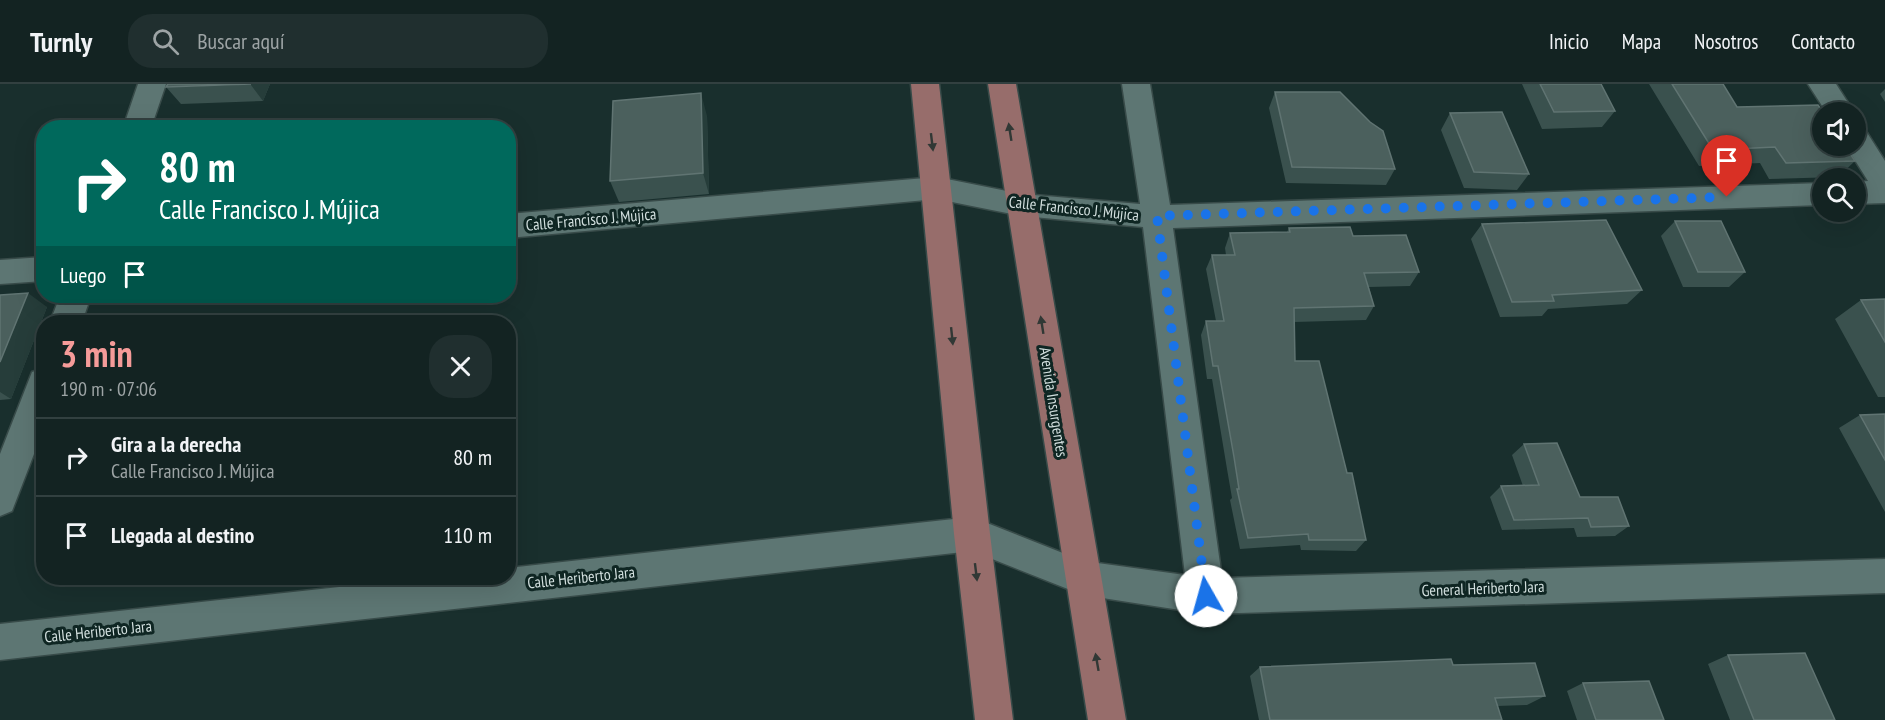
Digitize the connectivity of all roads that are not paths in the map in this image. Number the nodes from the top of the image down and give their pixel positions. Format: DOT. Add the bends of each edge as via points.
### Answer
graph roads {
  1 [pos="152,84"];
  2 [pos="925,84"];
  3 [pos="1002,84"];
  4 [pos="1136,84"];
  5 [pos="1822,84"];
  6 [pos="1834,102"];
  7 [pos="140,120"];
  8 [pos="1866,154"];
  9 [pos="1885,185"];
  10 [pos="937,188"];
  11 [pos="1885,192"];
  12 [pos="1866,193"];
  13 [pos="1812,194"];
  14 [pos="1022,205"];
  15 [pos="1157,216"];
  16 [pos="516,225"];
  17 [pos="36,269"];
  18 [pos="0,272"];
  19 [pos="36,403"];
  20 [pos="0,500"];
  21 [pos="972,534"];
  22 [pos="1885,576"];
  23 [pos="1083,579"];
  24 [pos="513,585"];
  25 [pos="516,585"];
  26 [pos="1206,596"];
  27 [pos="0,642"];
  28 [pos="994,720"];
  29 [pos="1107,720"];
  1 -- 7 [label="street"];
  2 -- 10 [label="main road, one-way"];
  14 -- 3 [label="main road, Avenida Insurgentes, one-way"];
  4 -- 15 [label="street"];
  5 -- 6 [label="street"];
  8 -- 9 [label="street"];
  10 -- 14 [label="street, Calle Francisco J. Mújica"];
  10 -- 16 [label="street, Calle Francisco J. Mújica"];
  10 -- 21 [label="main road, one-way"];
  11 -- 12 [label="street"];
  13 -- 15 [label="street, Calle Francisco J. Mújica"];
  14 -- 15 [label="street, Calle Francisco J. Mújica"];
  23 -- 14 [label="main road, Avenida Insurgentes, one-way"];
  15 -- 26 [label="street"];
  17 -- 18 [label="street"];
  19 -- 20 [label="street"];
  21 -- 23 [label="street, Calle Heriberto Jara"];
  21 -- 25 [label="street, Calle Heriberto Jara"];
  21 -- 28 [label="main road, one-way"];
  22 -- 26 [label="street, General Heriberto Jara"];
  23 -- 26 [label="street, General Heriberto Jara"];
  29 -- 23 [label="main road, Avenida Insurgentes, one-way"];
  24 -- 27 [label="street, Calle Heriberto Jara"];
}
